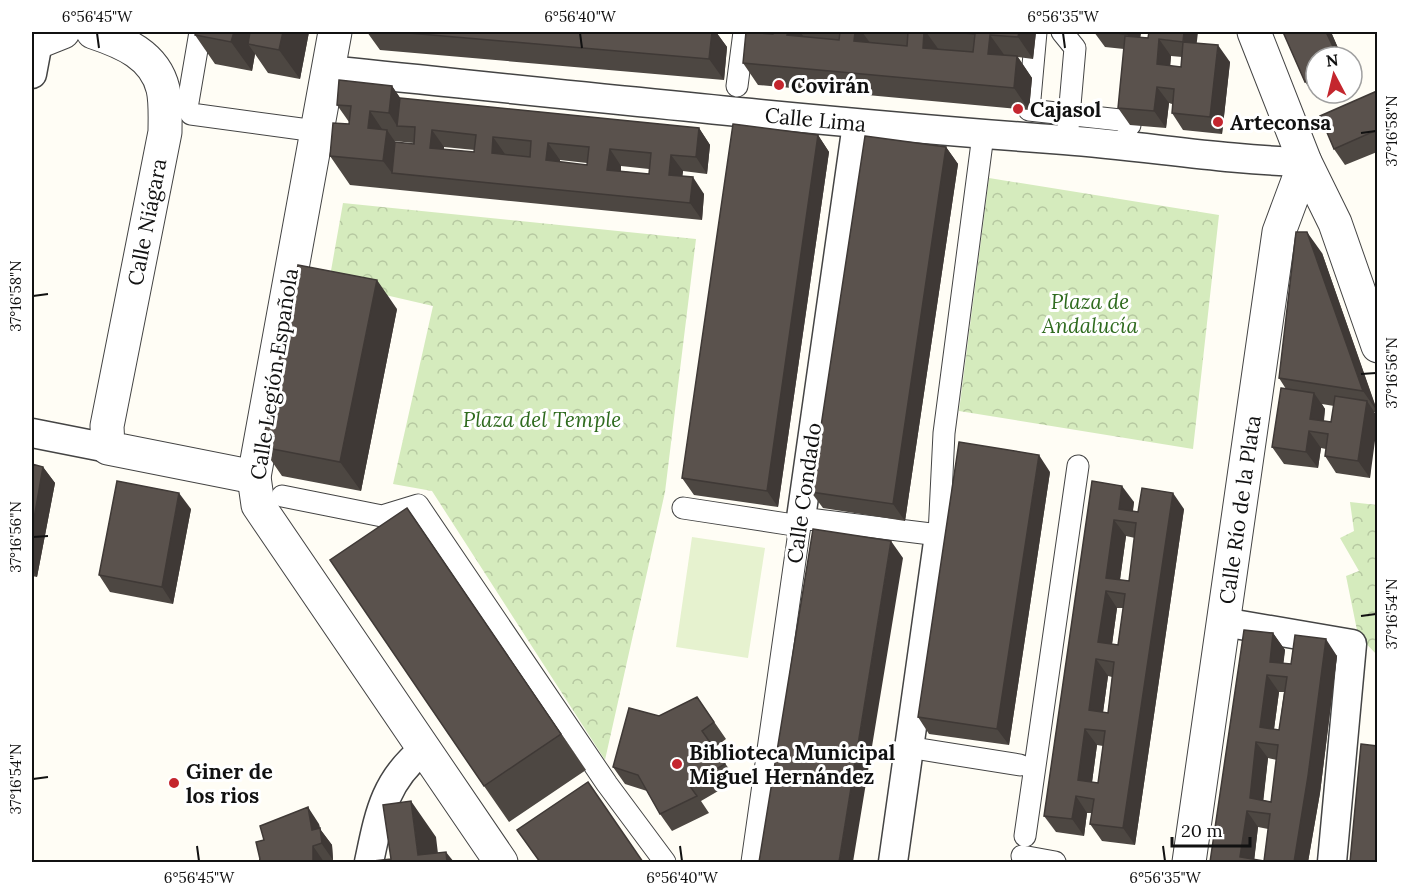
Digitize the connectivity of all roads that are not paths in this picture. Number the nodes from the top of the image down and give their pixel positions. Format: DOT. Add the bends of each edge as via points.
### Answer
graph roads {
  1 [pos="93,32"];
  2 [pos="200,32"];
  3 [pos="335,32"];
  4 [pos="744,32"];
  5 [pos="1036,32"];
  6 [pos="1062,32"];
  7 [pos="1254,32"];
  8 [pos="44,38"];
  9 [pos="328,70"];
  10 [pos="1136,72"];
  11 [pos="32,74"];
  12 [pos="738,86"];
  13 [pos="857,124"];
  14 [pos="1068,127"];
  15 [pos="316,131"];
  16 [pos="983,135"];
  17 [pos="1305,162"];
  18 [pos="1377,346"];
  19 [pos="32,433"];
  20 [pos="108,448"];
  21 [pos="1078,466"];
  22 [pos="254,477"];
  23 [pos="282,496"];
  24 [pos="682,508"];
  25 [pos="800,522"];
  26 [pos="939,535"];
  27 [pos="1223,622"];
  28 [pos="424,749"];
  29 [pos="920,749"];
  30 [pos="1020,765"];
  31 [pos="369,862"];
  32 [pos="501,862"];
  33 [pos="665,862"];
  34 [pos="752,862"];
  35 [pos="893,862"];
  36 [pos="1055,862"];
  37 [pos="1189,862"];
  38 [pos="1332,862"];
  1 -- 20 [label="street, Calle Niágara" via="123,42 148,59 163,88 165,132 107,426"];
  2 -- 15 [label="street" via="187,108 191,114"];
  3 -- 9 [label="street, Calle Legión Española"];
  4 -- 12 [label="street"];
  5 -- 14 [label="street" via="1029,110"];
  6 -- 14 [label="street" via="1075,48"];
  7 -- 17 [label="street"];
  8 -- 11 [label="street"];
  9 -- 13 [label="street, Calle Lima"];
  9 -- 15 [label="street, Calle Legión Española"];
  10 -- 14 [label="street" via="1130,125 1120,120"];
  13 -- 16 [label="street, Calle Lima"];
  13 -- 25 [label="street, Calle Condado"];
  14 -- 16 [label="street, Calle Lima"];
  14 -- 17 [label="street, Calle Lima" via="1243,160"];
  15 -- 22 [label="street, Calle Legión Española"];
  16 -- 26 [label="street" via="944,433"];
  17 -- 18 [label="street" via="1335,223"];
  17 -- 27 [label="street, Calle Río de la Plata" via="1279,232"];
  19 -- 20 [label="street"];
  20 -- 22 [label="street"];
  21 -- 36 [label="street" via="1024,846"];
  22 -- 28 [label="street, Calle Legión Española" via="258,505"];
  23 -- 33 [label="street" via="382,516 418,505 607,784"];
  24 -- 25 [label="street"];
  25 -- 26 [label="street"];
  25 -- 34 [label="street, Calle Condado"];
  26 -- 35 [label="street"];
  27 -- 37 [label="street, Calle Río de la Plata"];
  27 -- 38 [label="street" via="1352,644"];
  28 -- 31 [label="street" via="404,765 381,808"];
  28 -- 32 [label="street, Calle Legión Española"];
  29 -- 30 [label="street"];
}
